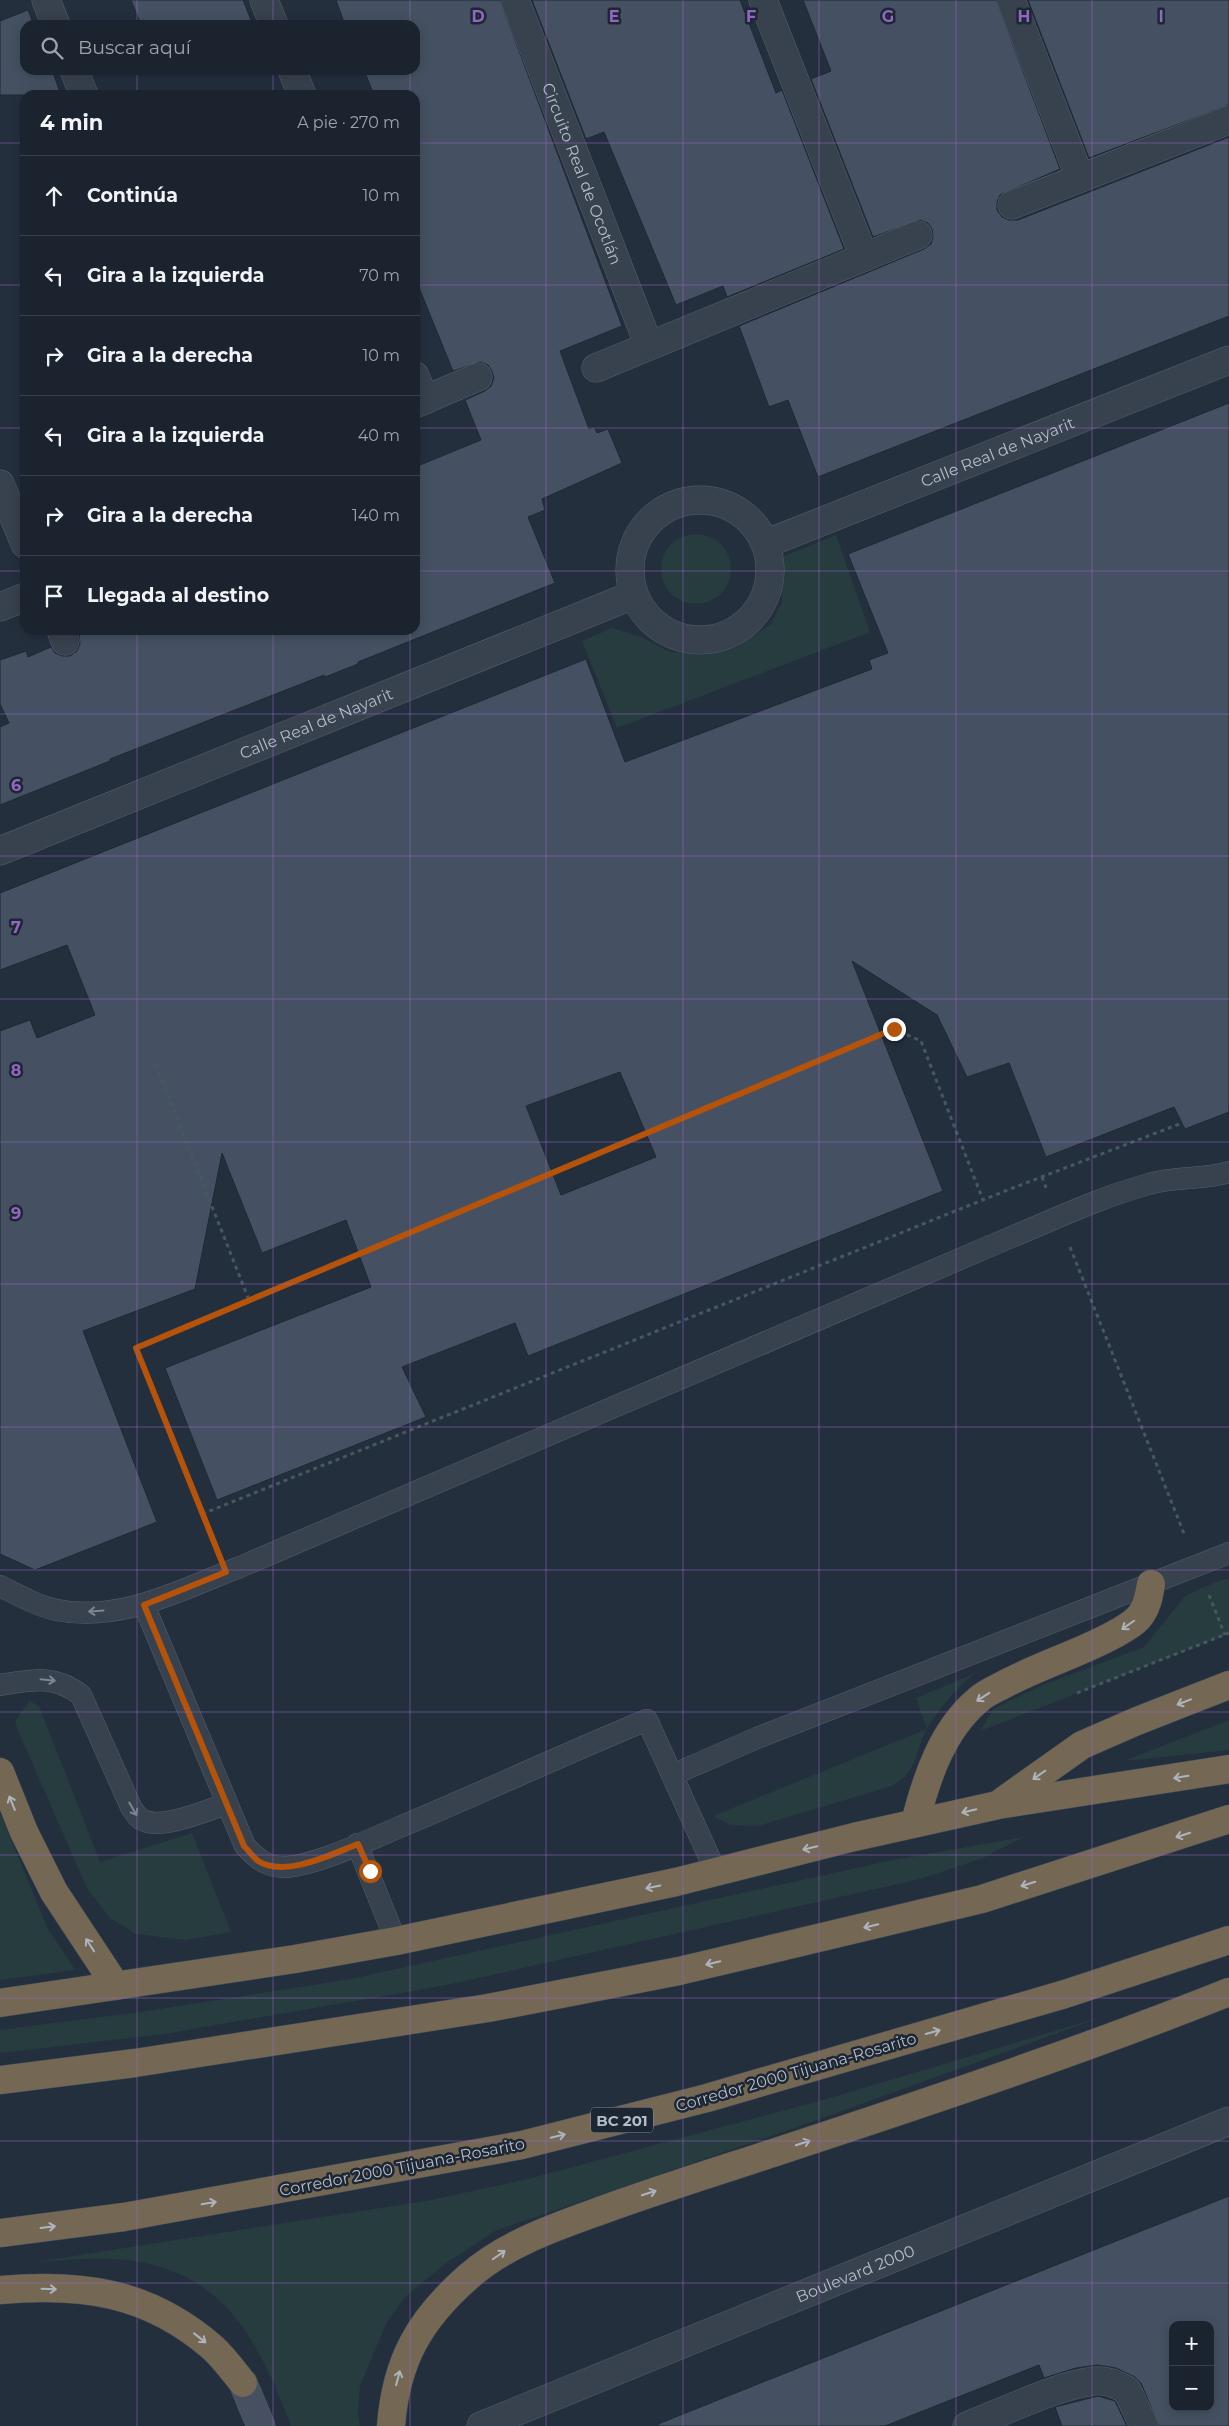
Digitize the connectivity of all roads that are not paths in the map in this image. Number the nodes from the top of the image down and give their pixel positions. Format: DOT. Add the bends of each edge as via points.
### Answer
graph roads {
  1 [pos="46,0"];
  2 [pos="264,0"];
  3 [pos="515,0"];
  4 [pos="763,0"];
  5 [pos="1011,0"];
  6 [pos="54,20"];
  7 [pos="272,20"];
  8 [pos="76,75"];
  9 [pos="294,75"];
  10 [pos="82,90"];
  11 [pos="300,90"];
  12 [pos="1229,120"];
  13 [pos="1080,178"];
  14 [pos="1012,205"];
  15 [pos="918,235"];
  16 [pos="864,257"];
  17 [pos="650,346"];
  18 [pos="1229,360"];
  19 [pos="596,368"];
  20 [pos="478,377"];
  21 [pos="420,392"];
  22 [pos="0,484"];
  23 [pos="20,532"];
  24 [pos="765,544"];
  25 [pos="634,595"];
  26 [pos="20,599"];
  27 [pos="0,607"];
  28 [pos="0,851"];
  29 [pos="1229,1172"];
  30 [pos="1229,1553"];
  31 [pos="1151,1584"];
  32 [pos="0,1586"];
  33 [pos="144,1605"];
  34 [pos="0,1685"];
  35 [pos="1229,1685"];
  36 [pos="1229,1769"];
  37 [pos="0,1772"];
  38 [pos="672,1775"];
  39 [pos="227,1804"];
  40 [pos="998,1805"];
  41 [pos="1229,1819"];
  42 [pos="915,1823"];
  43 [pos="358,1844"];
  44 [pos="716,1872"];
  45 [pos="1229,1940"];
  46 [pos="396,1941"];
  47 [pos="116,1986"];
  48 [pos="1229,1992"];
  49 [pos="0,2003"];
  50 [pos="0,2080"];
  51 [pos="1229,2121"];
  52 [pos="0,2233"];
  53 [pos="0,2290"];
  54 [pos="243,2383"];
  55 [pos="260,2426"];
  56 [pos="391,2426"];
  57 [pos="481,2426"];
  58 [pos="968,2426"];
  59 [pos="1144,2426"];
  1 -- 6 [label="street"];
  2 -- 7 [label="street"];
  3 -- 17 [label="street, Circuito Real de Ocotlán"];
  4 -- 16 [label="street"];
  5 -- 13 [label="street"];
  8 -- 10 [label="street"];
  9 -- 11 [label="street"];
  12 -- 13 [label="street"];
  13 -- 14 [label="street"];
  15 -- 16 [label="street"];
  16 -- 17 [label="street"];
  17 -- 19 [label="street"];
  18 -- 24 [label="street, Calle Real de Nayarit"];
  20 -- 21 [label="street"];
  22 -- 23 [label="street"];
  24 -- 25 [label="street" via="748,517 720,502 689,499 660,510 638,534 629,564"];
  24 -- 25 [label="street" via="770,575 761,605 740,628 710,640 678,638 651,622"];
  25 -- 28 [label="street, Calle Real de Nayarit"];
  26 -- 27 [label="street"];
  29 -- 33 [label="lane" via="1151,1183 1058,1218"];
  30 -- 31 [label="lane"];
  31 -- 38 [label="lane" via="757,1738"];
  31 -- 42 [label="highway, one-way" via="1142,1614 1131,1625 1015,1678 979,1698 961,1716 934,1764"];
  33 -- 32 [label="lane, one-way" via="100,1611 56,1610"];
  33 -- 39 [label="lane"];
  34 -- 39 [label="lane, one-way" via="36,1679 54,1680 69,1685 82,1695 131,1807 145,1822 159,1823"];
  35 -- 40 [label="highway, one-way" via="1082,1746"];
  36 -- 40 [label="highway, one-way"];
  47 -- 37 [label="highway, one-way" via="54,1892 24,1832"];
  38 -- 43 [label="lane" via="647,1720"];
  38 -- 44 [label="lane"];
  39 -- 43 [label="lane" via="244,1846 258,1861 270,1865 286,1867 306,1863"];
  40 -- 42 [label="highway, one-way"];
  41 -- 50 [label="highway, one-way" via="982,1899 678,1971 488,2008 134,2063"];
  42 -- 44 [label="highway, one-way"];
  43 -- 46 [label="lane"];
  44 -- 46 [label="highway, one-way"];
  52 -- 45 [label="highway, Corredor 2000 Tijuana-Rosarito / BC 201, one-way" via="143,2214 522,2145 707,2098 1027,2005"];
  46 -- 47 [label="highway"];
  47 -- 49 [label="highway"];
  56 -- 48 [label="highway, one-way" via="393,2394 401,2366 416,2335 468,2276 507,2249 622,2202 979,2085"];
  51 -- 57 [label="street, Boulevard 2000"];
  53 -- 54 [label="highway, one-way" via="90,2291 138,2301 178,2322 215,2350"];
  54 -- 55 [label="main road"];
  58 -- 59 [label="street" via="1072,2386 1104,2382 1112,2382 1127,2390"];
}
